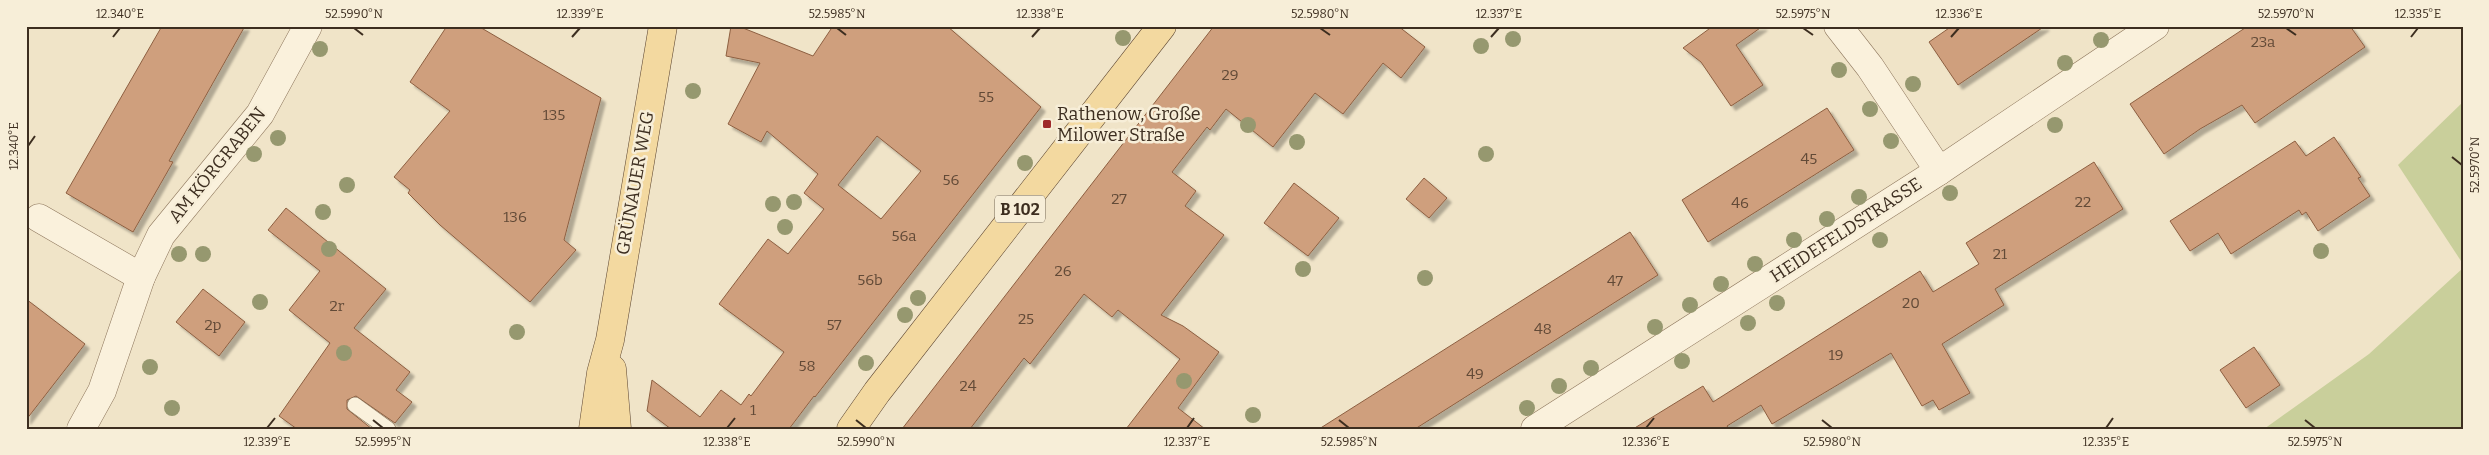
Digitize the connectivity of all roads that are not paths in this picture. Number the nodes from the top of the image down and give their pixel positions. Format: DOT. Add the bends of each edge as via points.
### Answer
graph roads {
  1 [pos="308,26"];
  2 [pos="663,26"];
  3 [pos="1162,26"];
  4 [pos="1838,26"];
  5 [pos="2154,26"];
  6 [pos="1939,171"];
  7 [pos="32,215"];
  8 [pos="142,277"];
  9 [pos="610,340"];
  10 [pos="877,392"];
  11 [pos="355,405"];
  12 [pos="81,429"];
  13 [pos="388,429"];
  14 [pos="593,429"];
  15 [pos="617,429"];
  16 [pos="841,429"];
  17 [pos="852,429"];
  18 [pos="1535,429"];
  1 -- 8 [label="street, AM KÖRGRABEN" via="260,114 161,235"];
  2 -- 9 [label="main road, GRÜNAUER WEG"];
  3 -- 10 [label="main road, B 102"];
  4 -- 6 [label="street" via="1870,67"];
  5 -- 6 [label="street, HEIDEFELDSTRASSE"];
  6 -- 18 [label="street, HEIDEFELDSTRASSE"];
  7 -- 8 [label="street"];
  8 -- 12 [label="street, AM KÖRGRABEN" via="102,391"];
  9 -- 14 [label="main road, GRÜNAUER WEG" via="601,373"];
  9 -- 15 [label="main road, GRÜNAUER WEG"];
  10 -- 16 [label="main road, B 102"];
  10 -- 17 [label="main road, B 102"];
  11 -- 13 [label="lane"];
}
